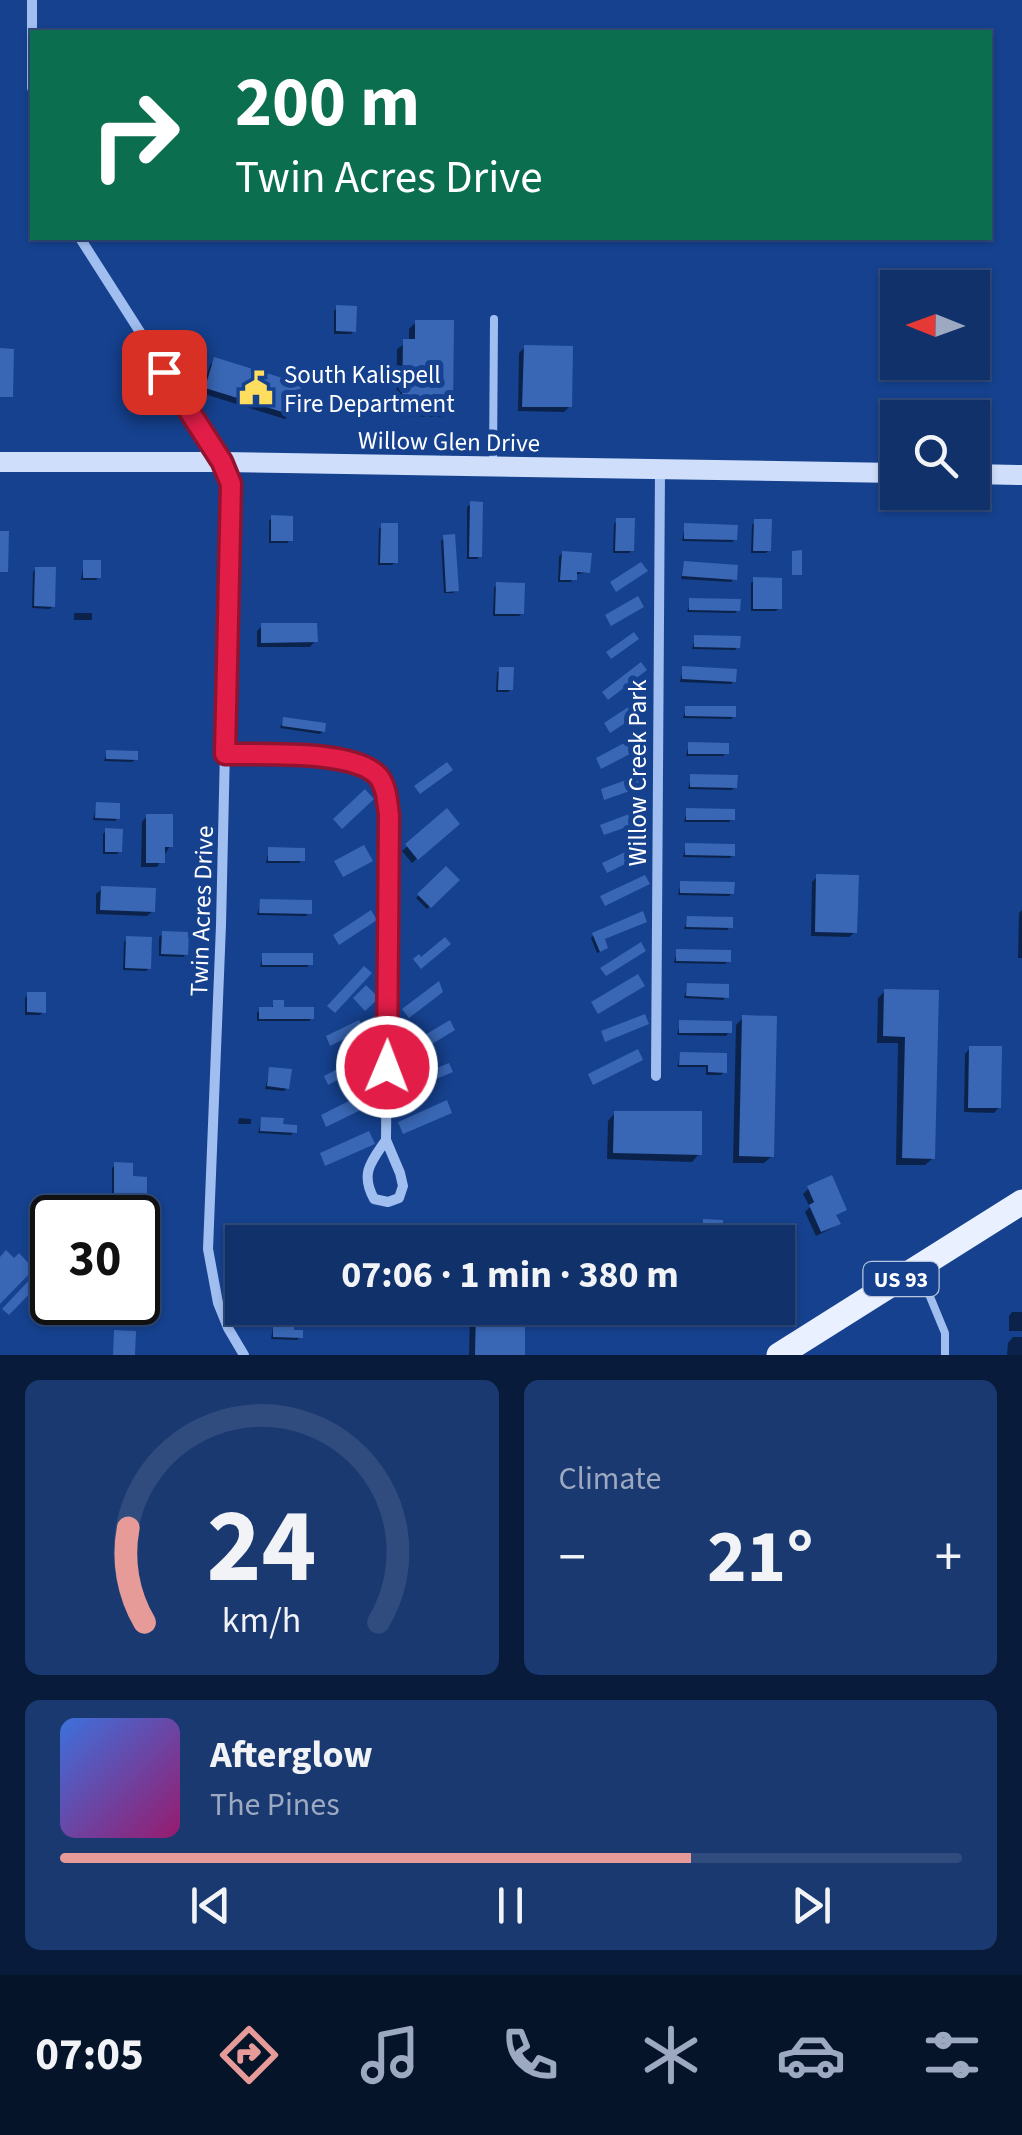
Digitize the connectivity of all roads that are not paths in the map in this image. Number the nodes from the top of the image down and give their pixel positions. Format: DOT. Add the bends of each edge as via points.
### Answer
graph roads {
  1 [pos="32,0"];
  2 [pos="32,30"];
  3 [pos="81,240"];
  4 [pos="494,319"];
  5 [pos="0,462"];
  6 [pos="222,462"];
  7 [pos="492,467"];
  8 [pos="660,470"];
  9 [pos="880,473"];
  10 [pos="990,474"];
  11 [pos="1022,475"];
  12 [pos="225,754"];
  13 [pos="656,1076"];
  14 [pos="386,1140"];
  15 [pos="1022,1202"];
  16 [pos="918,1268"];
  17 [pos="244,1355"];
  18 [pos="779,1355"];
  19 [pos="944,1355"];
  1 -- 2 [label="street"];
  3 -- 6 [label="street"];
  4 -- 7 [label="lane"];
  5 -- 6 [label="main road, Willow Glen Drive"];
  6 -- 7 [label="main road, Willow Glen Drive"];
  6 -- 12 [label="street, Twin Acres Drive" via="232,502"];
  7 -- 8 [label="main road, Willow Glen Drive"];
  8 -- 9 [label="main road, Willow Glen Drive"];
  8 -- 13 [label="street, Willow Creek Park"];
  10 -- 11 [label="main road"];
  12 -- 14 [label="street" via="356,763 383,785 389,815"];
  12 -- 17 [label="street, Twin Acres Drive" via="208,1248 218,1303"];
  14 -- 14 [label="street" via="370,1162 366,1184 374,1199 388,1202 399,1198 403,1186"];
  15 -- 16 [label="main road, US 93"];
  16 -- 18 [label="main road, US 93"];
  16 -- 19 [label="lane" via="945,1333"];
}
